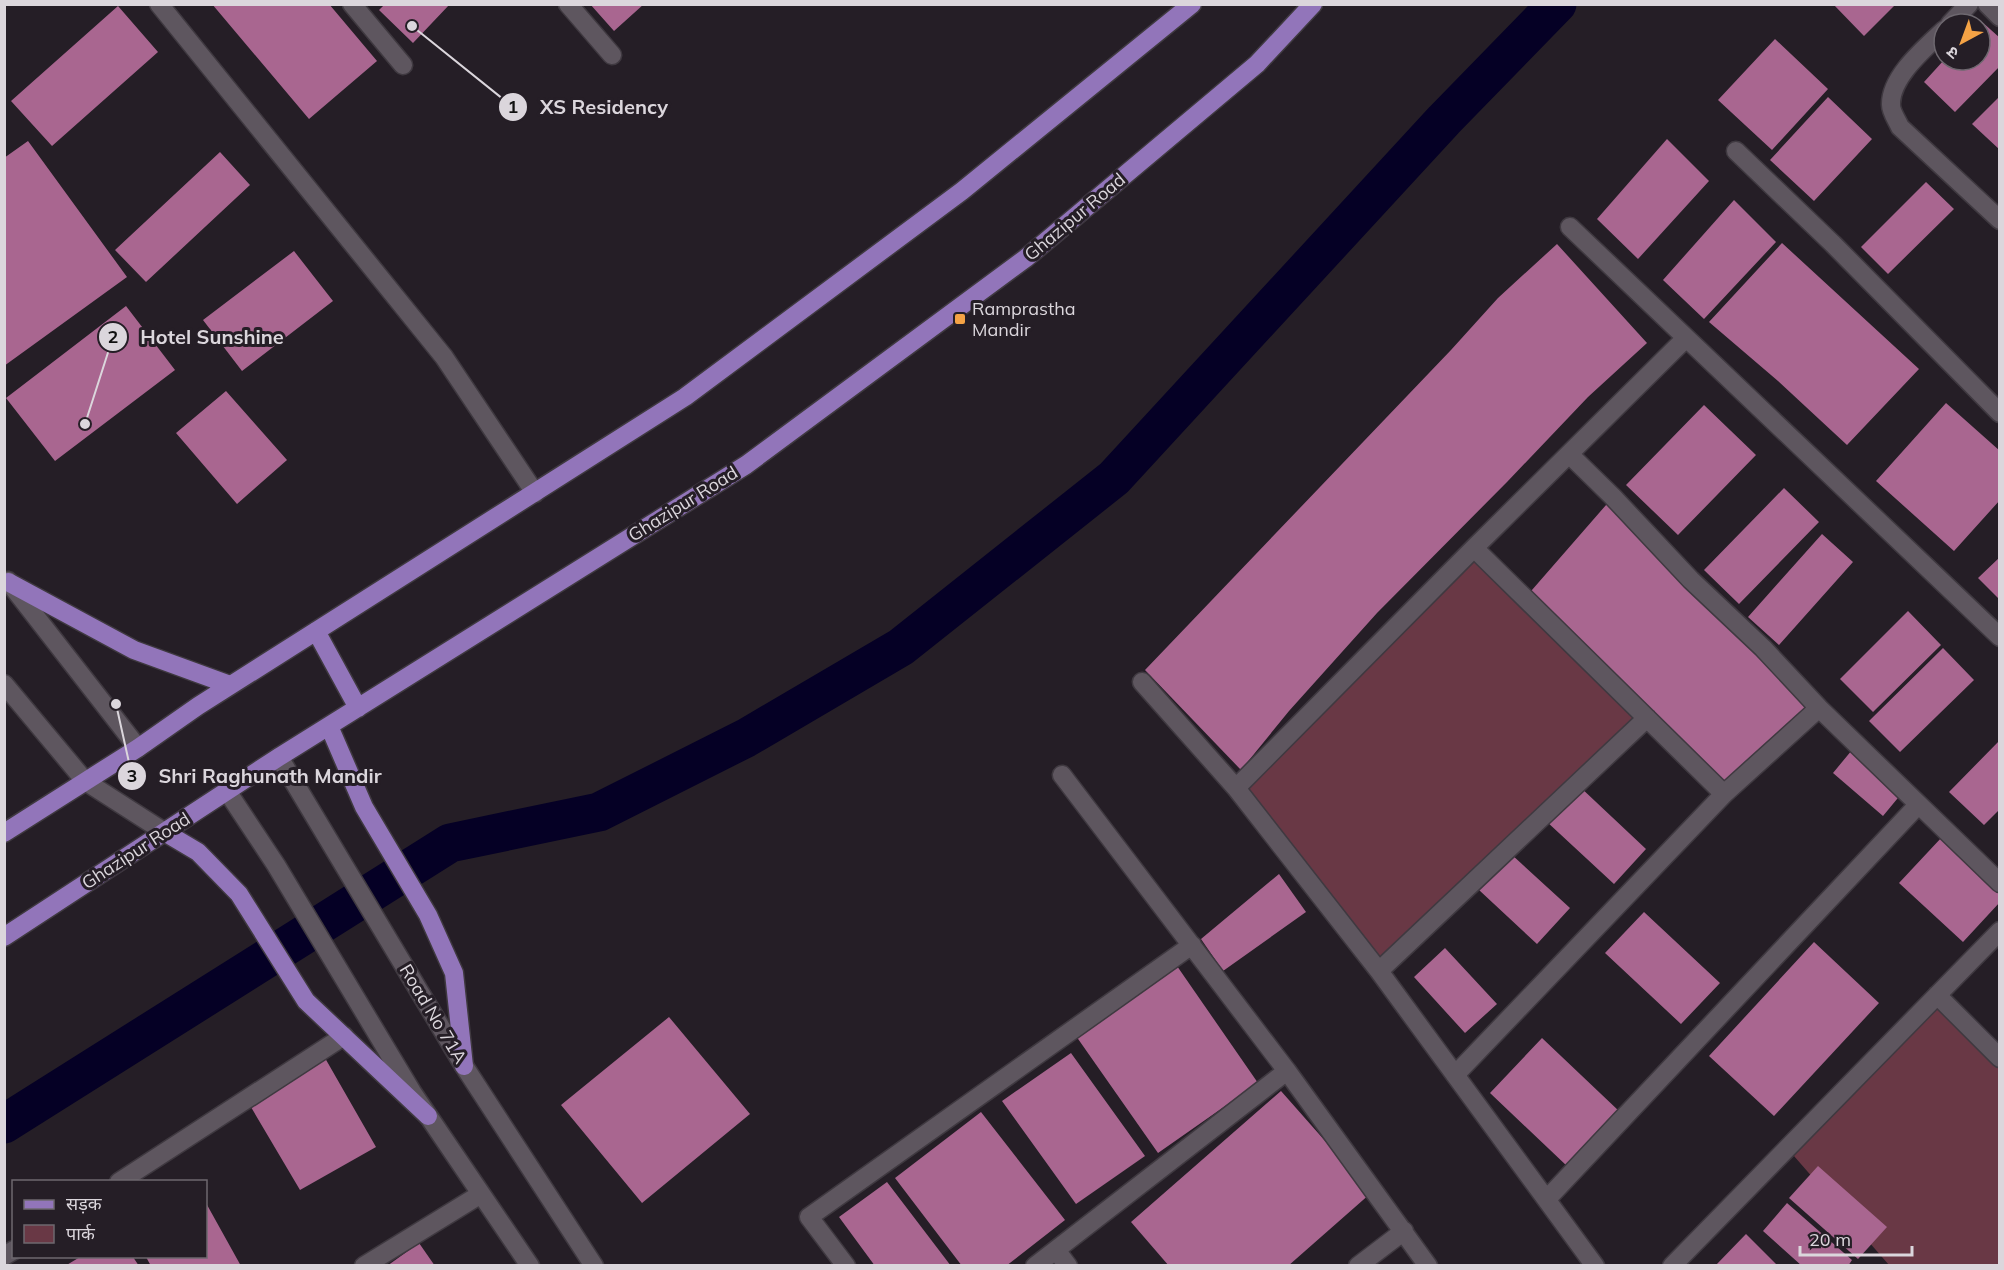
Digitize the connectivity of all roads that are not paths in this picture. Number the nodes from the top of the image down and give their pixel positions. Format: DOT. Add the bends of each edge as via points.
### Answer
graph roads {
  1 [pos="159,4"];
  2 [pos="352,4"];
  3 [pos="568,4"];
  4 [pos="1192,4"];
  5 [pos="1313,4"];
  6 [pos="1987,4"];
  7 [pos="2000,17"];
  8 [pos="1932,42"];
  9 [pos="612,55"];
  10 [pos="403,64"];
  11 [pos="1736,151"];
  12 [pos="2000,220"];
  13 [pos="1570,227"];
  14 [pos="1686,338"];
  15 [pos="2000,413"];
  16 [pos="1569,454"];
  17 [pos="535,493"];
  18 [pos="1474,548"];
  19 [pos="6,580"];
  20 [pos="316,631"];
  21 [pos="2000,638"];
  22 [pos="1142,682"];
  23 [pos="4,684"];
  24 [pos="230,685"];
  25 [pos="358,708"];
  26 [pos="1819,708"];
  27 [pos="1647,718"];
  28 [pos="329,726"];
  29 [pos="138,748"];
  30 [pos="279,757"];
  31 [pos="1062,774"];
  32 [pos="85,781"];
  33 [pos="1236,788"];
  34 [pos="227,791"];
  35 [pos="1724,794"];
  36 [pos="1918,805"];
  37 [pos="166,832"];
  38 [pos="4,833"];
  39 [pos="2000,883"];
  40 [pos="2000,932"];
  41 [pos="4,937"];
  42 [pos="1192,945"];
  43 [pos="1379,971"];
  44 [pos="1937,995"];
  45 [pos="344,1036"];
  46 [pos="2000,1058"];
  47 [pos="464,1066"];
  48 [pos="1287,1071"];
  49 [pos="1455,1075"];
  50 [pos="428,1116"];
  51 [pos="122,1180"];
  52 [pos="482,1194"];
  53 [pos="1547,1199"];
  54 [pos="1404,1231"];
  55 [pos="1056,1250"];
  56 [pos="364,1266"];
  57 [pos="530,1266"];
  58 [pos="594,1266"];
  59 [pos="846,1266"];
  60 [pos="1035,1266"];
  61 [pos="1068,1266"];
  62 [pos="1358,1266"];
  63 [pos="1428,1266"];
  64 [pos="1595,1266"];
  65 [pos="1672,1266"];
  1 -- 17 [label="street" via="444,357"];
  2 -- 10 [label="street"];
  3 -- 9 [label="street"];
  4 -- 17 [label="main road" via="962,191 685,397"];
  5 -- 25 [label="main road, Ghazipur Road" via="1257,64 989,286 746,465"];
  6 -- 7 [label="street"];
  8 -- 12 [label="street" via="1894,85 1891,106 1900,127"];
  11 -- 15 [label="street"];
  13 -- 14 [label="street"];
  14 -- 16 [label="street"];
  14 -- 21 [label="street"];
  16 -- 18 [label="street"];
  16 -- 26 [label="street"];
  17 -- 20 [label="main road"];
  18 -- 27 [label="street"];
  18 -- 33 [label="street"];
  19 -- 24 [label="main road" via="134,650"];
  19 -- 29 [label="street"];
  20 -- 24 [label="main road"];
  20 -- 25 [label="main road"];
  22 -- 33 [label="street"];
  23 -- 32 [label="street"];
  24 -- 29 [label="main road"];
  25 -- 28 [label="main road, Ghazipur Road"];
  26 -- 35 [label="street"];
  26 -- 36 [label="street"];
  27 -- 35 [label="street"];
  27 -- 43 [label="street"];
  28 -- 30 [label="main road, Ghazipur Road"];
  28 -- 47 [label="main road" via="364,807 428,915 454,973"];
  29 -- 32 [label="main road"];
  30 -- 34 [label="main road, Ghazipur Road"];
  30 -- 47 [label="street, Road No 71A"];
  31 -- 42 [label="street"];
  32 -- 37 [label="street"];
  32 -- 38 [label="main road"];
  33 -- 43 [label="street"];
  34 -- 37 [label="main road, Ghazipur Road"];
  34 -- 50 [label="street"];
  35 -- 49 [label="street"];
  36 -- 39 [label="street"];
  36 -- 53 [label="street"];
  37 -- 41 [label="main road, Ghazipur Road"];
  37 -- 45 [label="main road" via="198,852 239,894 306,1001"];
  40 -- 44 [label="street"];
  42 -- 48 [label="street"];
  42 -- 59 [label="street" via="809,1217"];
  43 -- 49 [label="street"];
  44 -- 46 [label="street"];
  44 -- 65 [label="street"];
  45 -- 50 [label="main road"];
  45 -- 51 [label="street"];
  47 -- 58 [label="street, Road No 71A"];
  48 -- 54 [label="street"];
  48 -- 55 [label="street"];
  49 -- 53 [label="street"];
  50 -- 52 [label="street"];
  52 -- 56 [label="street"];
  52 -- 57 [label="street"];
  53 -- 64 [label="street"];
  54 -- 62 [label="street"];
  54 -- 63 [label="street"];
  55 -- 60 [label="street"];
  55 -- 61 [label="street"];
}
